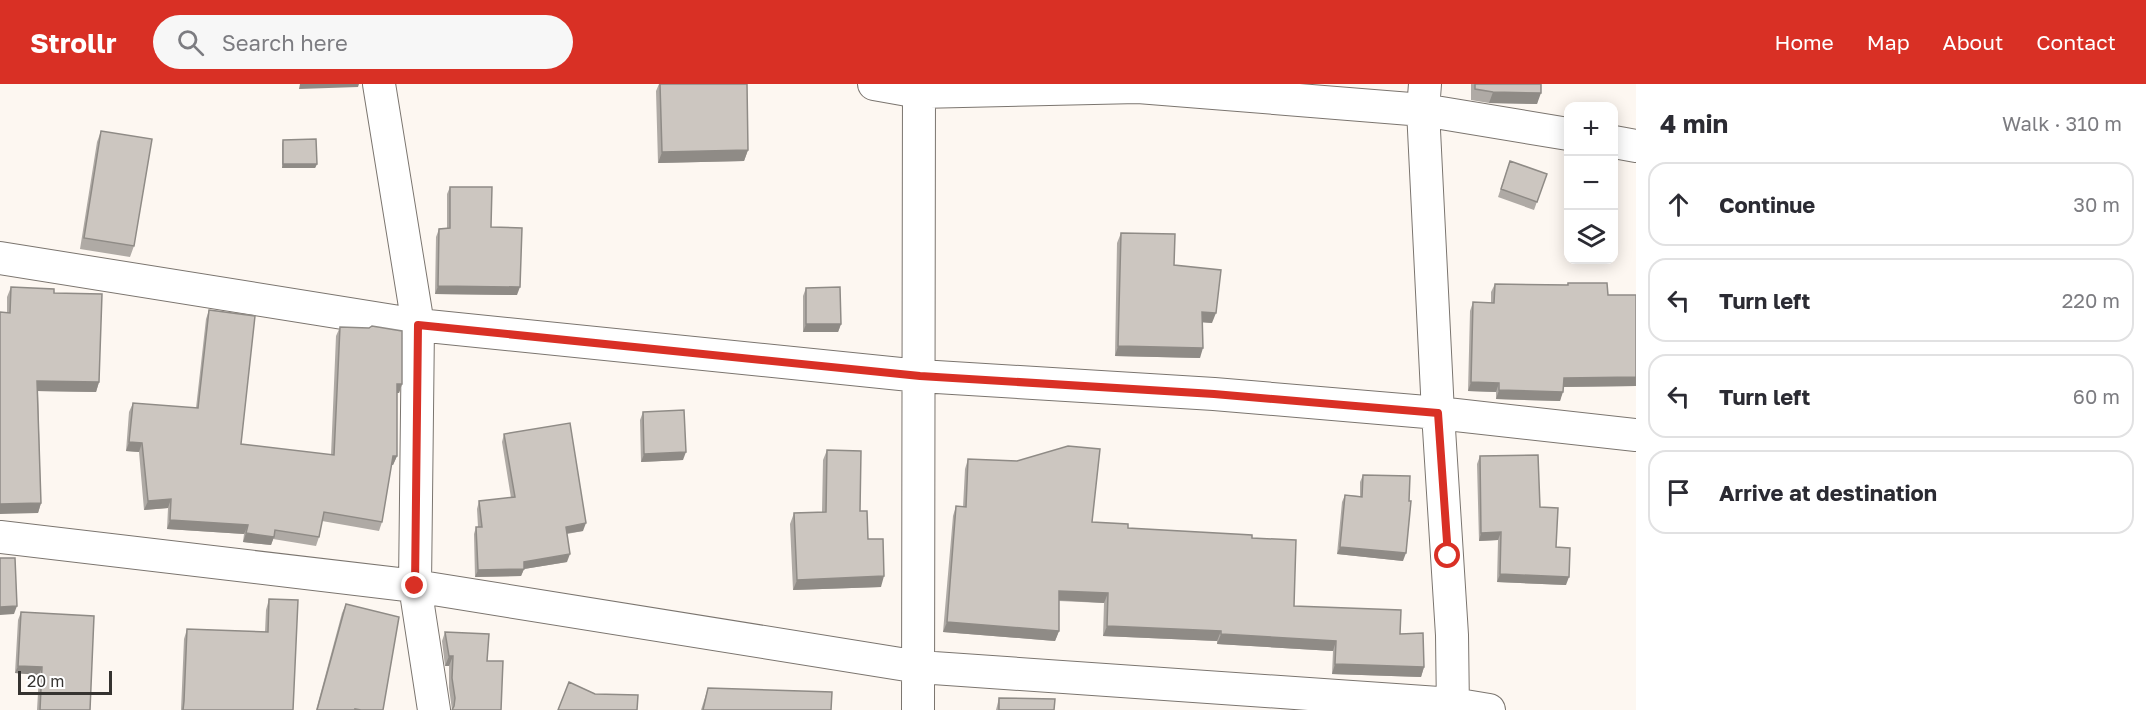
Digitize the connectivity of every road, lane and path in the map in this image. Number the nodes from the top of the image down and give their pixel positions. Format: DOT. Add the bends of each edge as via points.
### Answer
graph roads {
  1 [pos="379,84"];
  2 [pos="874,84"];
  3 [pos="919,88"];
  4 [pos="1424,97"];
  5 [pos="1564,134"];
  6 [pos="1618,143"];
  7 [pos="1636,146"];
  8 [pos="0,258"];
  9 [pos="418,325"];
  10 [pos="920,376"];
  11 [pos="1438,413"];
  12 [pos="1636,435"];
  13 [pos="0,537"];
  14 [pos="415,586"];
  15 [pos="919,667"];
  16 [pos="1453,707"];
  17 [pos="434,710"];
  18 [pos="918,710"];
  19 [pos="1490,710"];
  1 -- 9 [label="street"];
  2 -- 3 [label="street"];
  3 -- 4 [label="street" via="1138,87"];
  3 -- 10 [label="street"];
  4 -- 5 [label="street"];
  4 -- 11 [label="street"];
  6 -- 7 [label="street"];
  8 -- 9 [label="street"];
  9 -- 10 [label="street"];
  9 -- 14 [label="street"];
  10 -- 11 [label="street"];
  10 -- 15 [label="street"];
  11 -- 12 [label="street"];
  11 -- 16 [label="street"];
  13 -- 14 [label="street"];
  14 -- 15 [label="street"];
  14 -- 17 [label="street"];
  15 -- 16 [label="street"];
  15 -- 18 [label="street"];
  16 -- 19 [label="street"];
}
